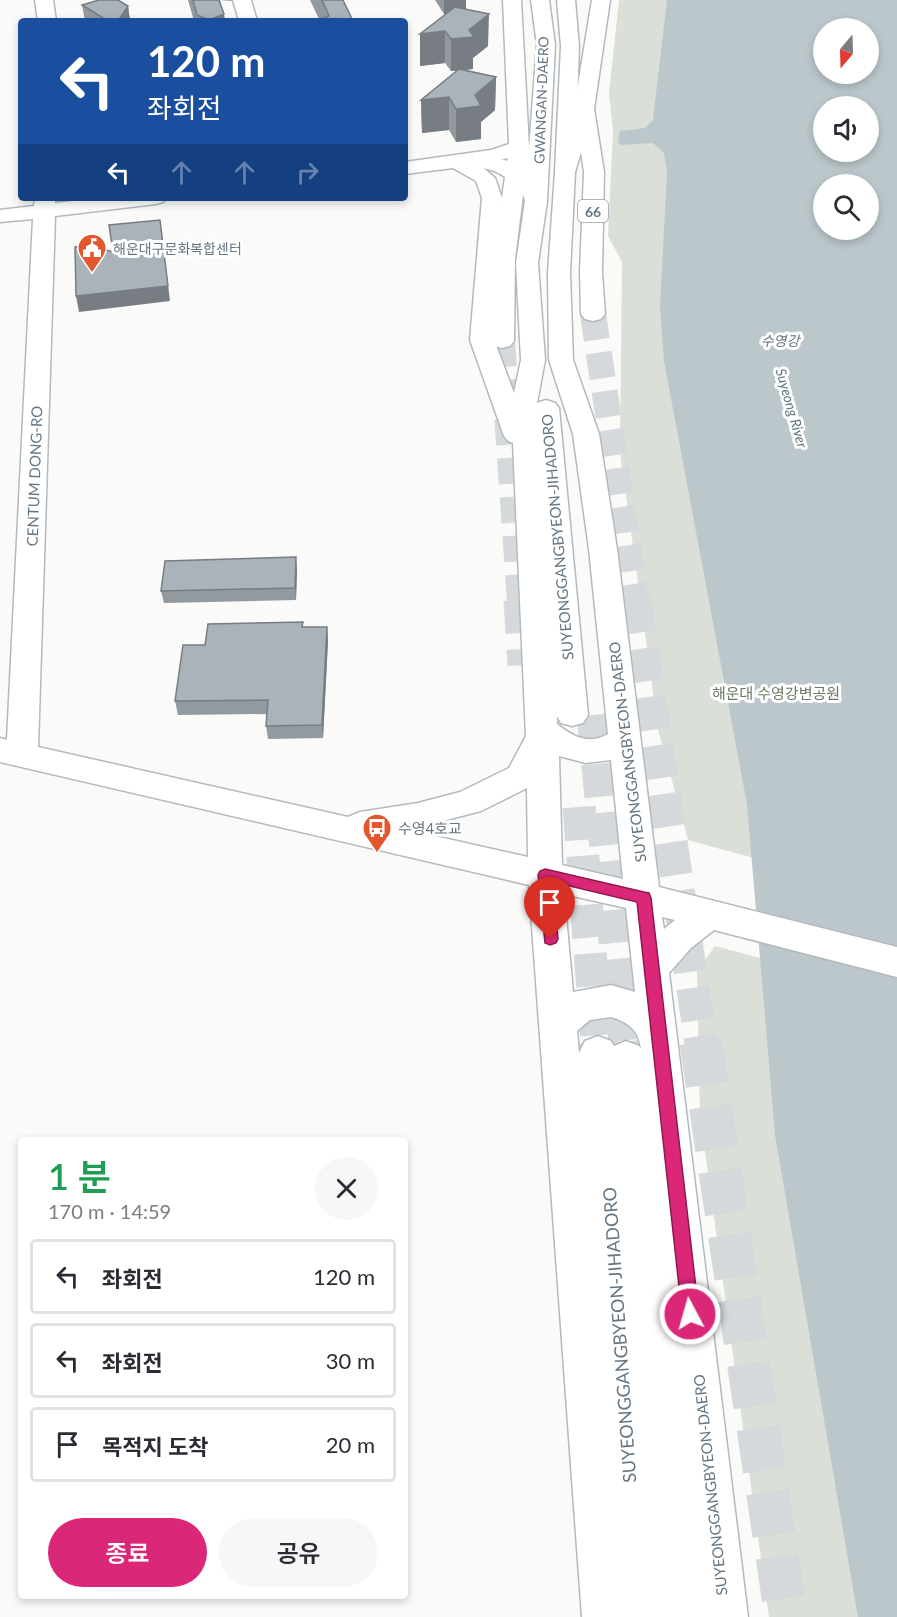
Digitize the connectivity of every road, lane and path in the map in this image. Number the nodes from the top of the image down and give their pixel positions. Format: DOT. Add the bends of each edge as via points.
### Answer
graph roads {
  1 [pos="44,0"];
  2 [pos="242,0"];
  3 [pos="512,0"];
  4 [pos="540,0"];
  5 [pos="566,0"];
  6 [pos="601,0"];
  7 [pos="47,18"];
  8 [pos="247,18"];
  9 [pos="584,109"];
  10 [pos="519,147"];
  11 [pos="455,161"];
  12 [pos="408,168"];
  13 [pos="565,172"];
  14 [pos="515,175"];
  15 [pos="100,201"];
  16 [pos="536,201"];
  17 [pos="45,204"];
  18 [pos="0,216"];
  19 [pos="593,314"];
  20 [pos="502,341"];
  21 [pos="547,360"];
  22 [pos="527,464"];
  23 [pos="562,724"];
  24 [pos="625,739"];
  25 [pos="11,752"];
  26 [pos="342,828"];
  27 [pos="545,875"];
  28 [pos="644,898"];
  29 [pos="712,914"];
  30 [pos="897,962"];
  31 [pos="652,969"];
  32 [pos="558,1024"];
  33 [pos="628,1050"];
  34 [pos="606,1617"];
  35 [pos="641,1617"];
  36 [pos="682,1617"];
  37 [pos="724,1617"];
  1 -- 7 [label="main road"];
  2 -- 8 [label="main road"];
  3 -- 10 [label="main road"];
  4 -- 16 [label="main road, GWANGAN-DAERO" via="546,45"];
  5 -- 13 [label="main road, GWANGAN-DAERO" via="570,46"];
  6 -- 9 [label="main road, SUYEONGGANGBYEON-DAERO"];
  9 -- 13 [label="main road, SUYEONGGANGBYEON-DAERO"];
  9 -- 19 [label="main road, 66" via="594,172"];
  10 -- 11 [label="main road" via="495,156"];
  10 -- 14 [label="main road"];
  10 -- 16 [label="main road"];
  11 -- 12 [label="main road"];
  11 -- 14 [label="main road" via="502,164"];
  11 -- 22 [label="main road" via="480,173 490,184 482,340"];
  13 -- 21 [label="main road, SUYEONGGANGBYEON-DAERO" via="559,273"];
  14 -- 20 [label="main road" via="504,259"];
  15 -- 17 [label="main road"];
  16 -- 21 [label="main road, SUYEONGGANGBYEON-DAERO" via="527,263"];
  17 -- 18 [label="main road"];
  17 -- 25 [label="main road, CENTUM DONG-RO"];
  21 -- 22 [label="main road, SUYEONGGANGBYEON-DAERO" via="524,402"];
  21 -- 23 [label="main road, SUYEONGGANGBYEON-JIHADORO"];
  21 -- 24 [label="main road, SUYEONGGANGBYEON-DAERO" via="586,434"];
  22 -- 23 [label="main road, SUYEONGGANGBYEON-DAERO"];
  23 -- 24 [label="main road" via="555,742 583,751 604,750"];
  23 -- 26 [label="main road" via="520,777 469,802 418,816"];
  23 -- 27 [label="main road, SUYEONGGANGBYEON-DAERO"];
  24 -- 28 [label="main road, SUYEONGGANGBYEON-DAERO"];
  25 -- 26 [label="main road"];
  26 -- 27 [label="main road"];
  27 -- 28 [label="main road"];
  27 -- 32 [label="main road, SUYEONGGANGBYEON-DAERO"];
  28 -- 29 [label="main road"];
  28 -- 31 [label="main road, SUYEONGGANGBYEON-DAERO"];
  29 -- 30 [label="main road"];
  29 -- 31 [label="main road" via="692,925 666,948"];
  31 -- 33 [label="main road, SUYEONGGANGBYEON-DAERO"];
  32 -- 33 [label="main road" via="581,1005 611,1001 639,1010"];
  32 -- 34 [label="main road, SUYEONGGANGBYEON-DAERO"];
  33 -- 35 [label="main road, SUYEONGGANGBYEON-JIHADORO"];
  33 -- 36 [label="main road, SUYEONGGANGBYEON-JIHADORO"];
  33 -- 37 [label="main road, SUYEONGGANGBYEON-DAERO"];
}
